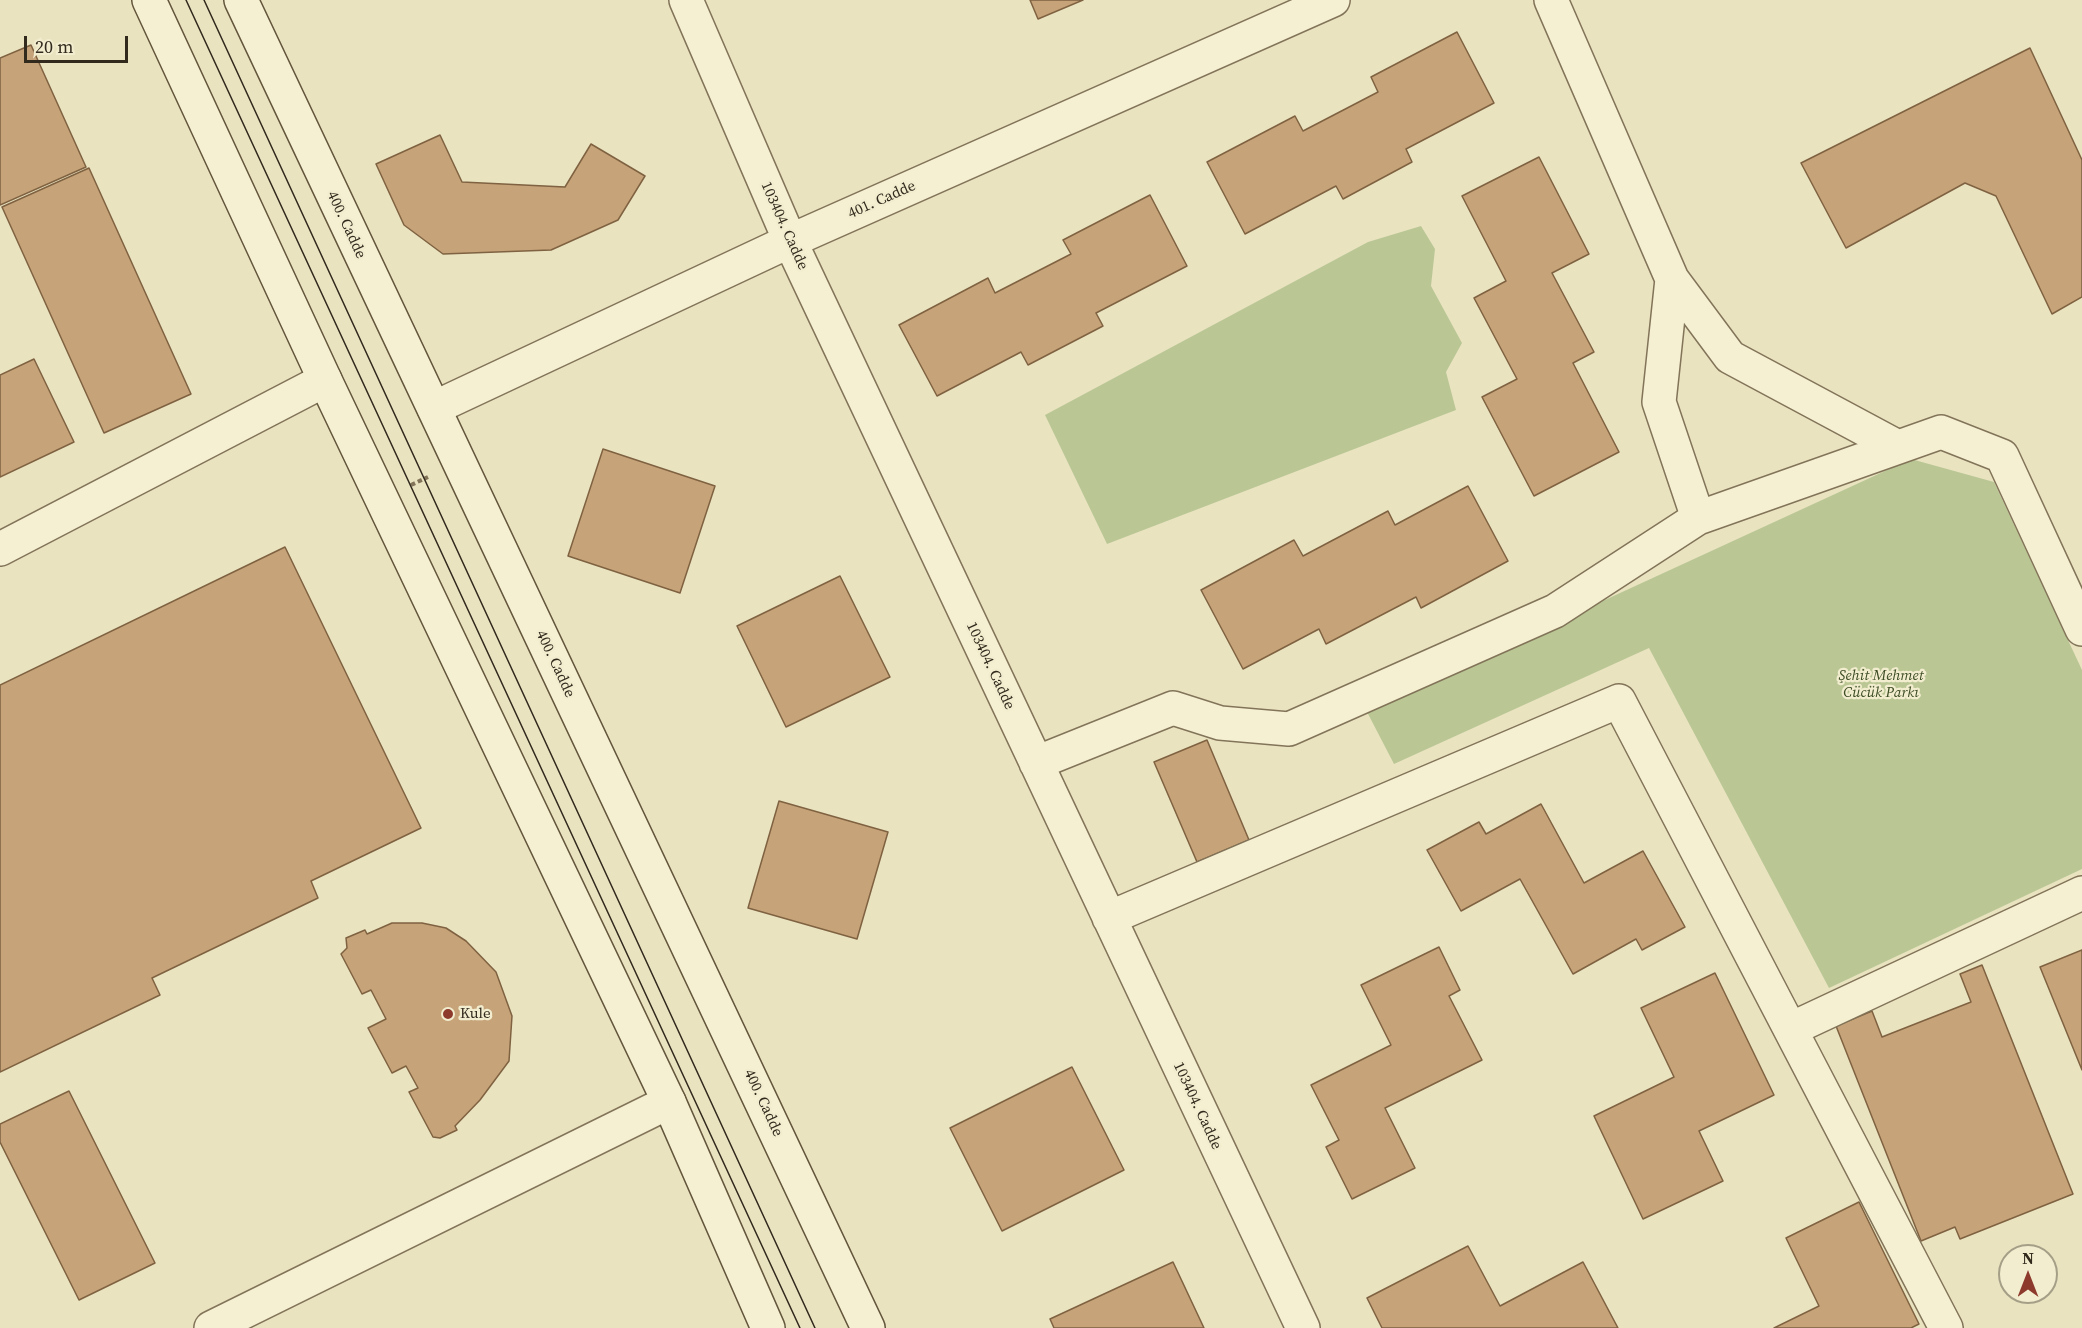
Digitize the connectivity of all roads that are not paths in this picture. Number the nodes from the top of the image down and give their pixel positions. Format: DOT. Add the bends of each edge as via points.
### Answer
graph roads {
  1 [pos="149,0"];
  2 [pos="241,0"];
  3 [pos="686,0"];
  4 [pos="1333,0"];
  5 [pos="1551,0"];
  6 [pos="790,241"];
  7 [pos="1672,279"];
  8 [pos="325,380"];
  9 [pos="434,408"];
  10 [pos="1898,447"];
  11 [pos="1698,518"];
  12 [pos="0,549"];
  13 [pos="2082,629"];
  14 [pos="1036,763"];
  15 [pos="2082,893"];
  16 [pos="1109,918"];
  17 [pos="1791,1029"];
  18 [pos="669,1101"];
  19 [pos="211,1328"];
  20 [pos="768,1328"];
  21 [pos="868,1328"];
  22 [pos="1303,1328"];
  23 [pos="1946,1328"];
  1 -- 8 [label="street"];
  2 -- 9 [label="street, 400. Cadde"];
  3 -- 6 [label="street, 103404. Cadde"];
  4 -- 6 [label="street, 401. Cadde"];
  5 -- 7 [label="street"];
  6 -- 9 [label="street, 401. Cadde"];
  6 -- 14 [label="street, 103404. Cadde"];
  7 -- 10 [label="street" via="1730,357"];
  7 -- 11 [label="street" via="1659,402"];
  8 -- 12 [label="street"];
  8 -- 18 [label="street"];
  9 -- 21 [label="street, 400. Cadde"];
  10 -- 11 [label="street"];
  10 -- 13 [label="street" via="1941,432 2002,456"];
  11 -- 14 [label="street" via="1555,611 1289,729 1220,723 1173,708"];
  14 -- 16 [label="street, 103404. Cadde"];
  15 -- 17 [label="street"];
  16 -- 17 [label="street" via="1619,701"];
  16 -- 22 [label="street, 103404. Cadde"];
  17 -- 23 [label="street"];
  18 -- 19 [label="street"];
  18 -- 20 [label="street"];
}
